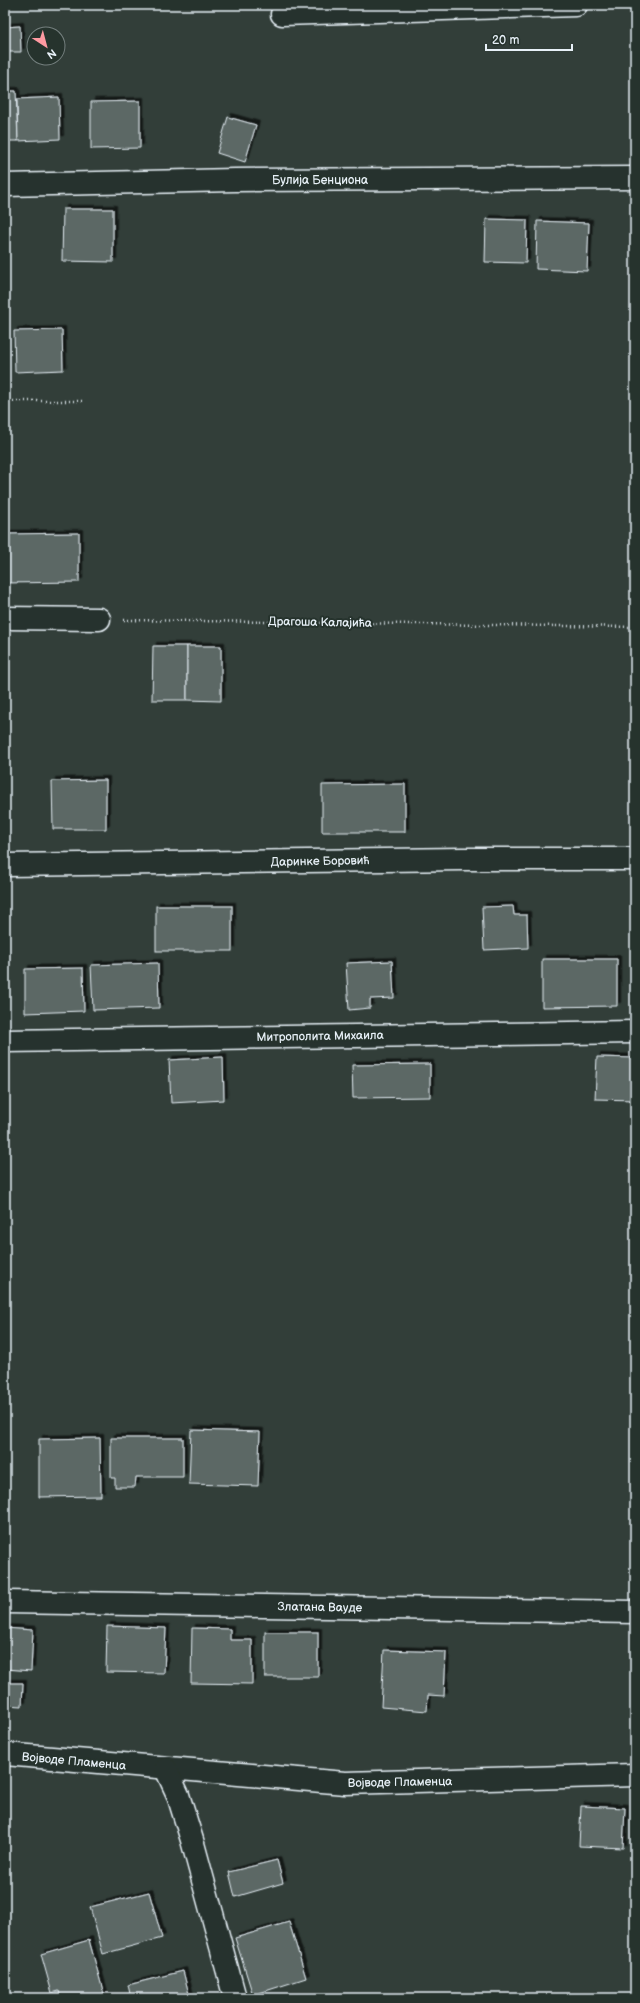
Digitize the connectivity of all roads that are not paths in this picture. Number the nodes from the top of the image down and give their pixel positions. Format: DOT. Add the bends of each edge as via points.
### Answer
graph roads {
  1 [pos="576,5"];
  2 [pos="282,14"];
  3 [pos="635,178"];
  4 [pos="5,185"];
  5 [pos="5,618"];
  6 [pos="99,619"];
  7 [pos="635,859"];
  8 [pos="5,865"];
  9 [pos="635,1032"];
  10 [pos="5,1041"];
  11 [pos="5,1602"];
  12 [pos="635,1612"];
  13 [pos="5,1754"];
  14 [pos="166,1769"];
  15 [pos="635,1775"];
  16 [pos="235,1998"];
  1 -- 2 [label="street"];
  3 -- 4 [label="street, Булија Бенциона" via="235,180"];
  5 -- 6 [label="street"];
  7 -- 8 [label="street, Даринке Боровић"];
  9 -- 10 [label="street, Митрополита Михаила"];
  11 -- 12 [label="street, Златана Вауде"];
  13 -- 14 [label="street, Војводе Пламенца"];
  14 -- 15 [label="street, Војводе Пламенца" via="345,1783"];
  14 -- 16 [label="street" via="178,1794 192,1840"];
}
